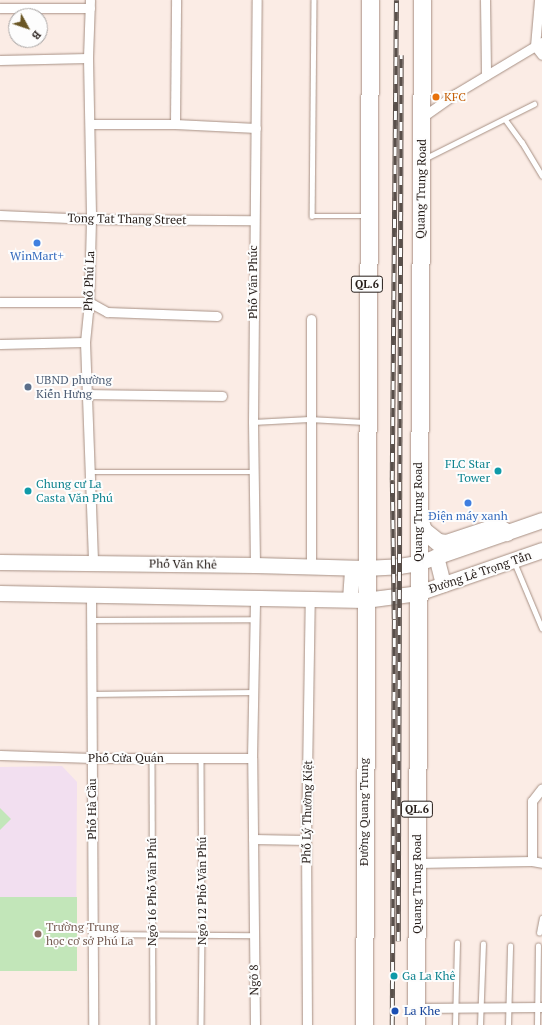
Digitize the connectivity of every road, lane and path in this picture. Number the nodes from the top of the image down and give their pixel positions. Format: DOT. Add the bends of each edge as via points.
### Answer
graph roads {
  1 [pos="176,0"];
  2 [pos="257,0"];
  3 [pos="314,0"];
  4 [pos="370,0"];
  5 [pos="422,0"];
  6 [pos="485,0"];
  7 [pos="539,0"];
  8 [pos="90,4"];
  9 [pos="0,8"];
  10 [pos="539,44"];
  11 [pos="542,55"];
  12 [pos="88,58"];
  13 [pos="0,60"];
  14 [pos="486,75"];
  15 [pos="534,104"];
  16 [pos="421,118"];
  17 [pos="505,119"];
  18 [pos="90,124"];
  19 [pos="175,124"];
  20 [pos="256,128"];
  21 [pos="421,161"];
  22 [pos="542,175"];
  23 [pos="0,215"];
  24 [pos="368,216"];
  25 [pos="91,219"];
  26 [pos="254,220"];
  27 [pos="0,302"];
  28 [pos="89,302"];
  29 [pos="217,316"];
  30 [pos="311,319"];
  31 [pos="85,342"];
  32 [pos="0,344"];
  33 [pos="87,394"];
  34 [pos="222,396"];
  35 [pos="309,419"];
  36 [pos="253,422"];
  37 [pos="366,422"];
  38 [pos="89,472"];
  39 [pos="254,472"];
  40 [pos="418,515"];
  41 [pos="542,520"];
  42 [pos="506,532"];
  43 [pos="542,550"];
  44 [pos="436,556"];
  45 [pos="514,559"];
  46 [pos="0,562"];
  47 [pos="94,562"];
  48 [pos="418,563"];
  49 [pos="256,565"];
  50 [pos="311,566"];
  51 [pos="359,568"];
  52 [pos="443,584"];
  53 [pos="0,593"];
  54 [pos="418,593"];
  55 [pos="91,594"];
  56 [pos="255,597"];
  57 [pos="310,598"];
  58 [pos="358,599"];
  59 [pos="255,619"];
  60 [pos="91,620"];
  61 [pos="542,628"];
  62 [pos="253,692"];
  63 [pos="92,694"];
  64 [pos="0,755"];
  65 [pos="92,758"];
  66 [pos="152,758"];
  67 [pos="201,758"];
  68 [pos="252,758"];
  69 [pos="542,788"];
  70 [pos="253,839"];
  71 [pos="306,840"];
  72 [pos="532,861"];
  73 [pos="417,863"];
  74 [pos="542,863"];
  75 [pos="542,918"];
  76 [pos="539,933"];
  77 [pos="93,934"];
  78 [pos="153,934"];
  79 [pos="202,934"];
  80 [pos="254,935"];
  81 [pos="457,943"];
  82 [pos="483,944"];
  83 [pos="510,946"];
  84 [pos="538,946"];
  85 [pos="481,1007"];
  86 [pos="509,1007"];
  87 [pos="540,1007"];
  88 [pos="455,1008"];
  89 [pos="416,1017"];
  90 [pos="93,1025"];
  91 [pos="153,1025"];
  92 [pos="201,1025"];
  93 [pos="255,1025"];
  94 [pos="307,1025"];
  95 [pos="364,1025"];
  96 [pos="455,1025"];
  97 [pos="480,1025"];
  98 [pos="508,1025"];
  99 [pos="537,1025"];
  1 -- 19 [label="street"];
  2 -- 20 [label="street, Phố Văn Phúc"];
  3 -- 24 [label="lane" via="312,216"];
  4 -- 24 [label="highway, QL.6"];
  5 -- 16 [label="highway, Quang Trung Road / QL.6"];
  6 -- 14 [label="street"];
  7 -- 10 [label="street"];
  8 -- 9 [label="street"];
  8 -- 12 [label="street, Phố Phú La"];
  10 -- 11 [label="street"];
  10 -- 14 [label="street"];
  12 -- 13 [label="street"];
  12 -- 18 [label="street, Phố Phú La"];
  14 -- 16 [label="street"];
  15 -- 17 [label="lane"];
  16 -- 21 [label="highway, Quang Trung Road / QL.6"];
  17 -- 21 [label="lane"];
  17 -- 22 [label="lane"];
  18 -- 19 [label="street"];
  18 -- 25 [label="street, Phố Phú La"];
  19 -- 20 [label="street"];
  20 -- 26 [label="street, Phố Văn Phúc"];
  21 -- 40 [label="highway, Quang Trung Road / QL.6"];
  23 -- 25 [label="street, Tong Tat Thang Street"];
  24 -- 37 [label="highway, QL.6"];
  25 -- 26 [label="street, Tong Tat Thang Street"];
  25 -- 28 [label="street, Phố Phú La"];
  26 -- 36 [label="street, Phố Văn Phúc"];
  27 -- 28 [label="street"];
  28 -- 29 [label="street" via="107,312"];
  28 -- 31 [label="street, Phố Phú La"];
  30 -- 35 [label="street"];
  31 -- 32 [label="street"];
  31 -- 33 [label="street, Phố Phú La"];
  33 -- 34 [label="street"];
  33 -- 38 [label="street, Phố Phú La"];
  35 -- 36 [label="lane"];
  35 -- 37 [label="lane"];
  35 -- 50 [label="street"];
  36 -- 39 [label="street, Phố Văn Phúc"];
  37 -- 51 [label="highway, QL.6"];
  38 -- 39 [label="lane"];
  38 -- 47 [label="street, Phố Phú La"];
  39 -- 49 [label="street, Phố Văn Phúc"];
  40 -- 42 [label="highway" via="423,530 438,542 446,543 497,526"];
  40 -- 48 [label="highway, Quang Trung Road / QL.6"];
  41 -- 42 [label="main road"];
  42 -- 44 [label="main road"];
  43 -- 45 [label="main road, Đường Lê Trọng Tấn"];
  44 -- 48 [label="main road"];
  44 -- 52 [label="main road"];
  45 -- 52 [label="main road, Đường Lê Trọng Tấn"];
  45 -- 61 [label="lane"];
  46 -- 47 [label="main road, Phố Văn Khê"];
  47 -- 49 [label="main road, Phố Văn Khê"];
  48 -- 51 [label="main road, Phố Văn Khê"];
  48 -- 54 [label="highway, Quang Trung Road / QL.6"];
  49 -- 50 [label="main road, Phố Văn Khê"];
  50 -- 51 [label="main road, Phố Văn Khê"];
  51 -- 58 [label="highway, QL.6"];
  52 -- 54 [label="main road, Đường Lê Trọng Tấn"];
  53 -- 55 [label="main road"];
  54 -- 58 [label="main road, Đường Lê Trọng Tấn"];
  54 -- 73 [label="highway, Quang Trung Road / QL.6"];
  55 -- 56 [label="main road"];
  55 -- 60 [label="street, Phố Hà Cầu"];
  56 -- 57 [label="main road"];
  56 -- 59 [label="street, Ngõ 8"];
  57 -- 58 [label="main road"];
  57 -- 71 [label="street, Phố Lý Thường Kiệt"];
  58 -- 95 [label="highway, Đường Quang Trung / QL.6"];
  59 -- 60 [label="lane"];
  59 -- 62 [label="street, Ngõ 8"];
  60 -- 63 [label="street, Phố Hà Cầu"];
  62 -- 63 [label="lane"];
  62 -- 68 [label="street, Ngõ 8"];
  63 -- 65 [label="street, Phố Hà Cầu"];
  64 -- 65 [label="street, Phố Cửa Quán"];
  65 -- 66 [label="street, Phố Cửa Quán"];
  65 -- 77 [label="street, Phố Hà Cầu"];
  66 -- 67 [label="street, Phố Cửa Quán"];
  66 -- 78 [label="lane, Ngõ 16 Phố Văn Phú"];
  67 -- 68 [label="street, Phố Cửa Quán"];
  67 -- 79 [label="lane, Ngõ 12 Phố Văn Phú"];
  68 -- 70 [label="street, Ngõ 8"];
  69 -- 72 [label="street" via="532,801"];
  70 -- 71 [label="street"];
  70 -- 80 [label="street, Ngõ 8"];
  71 -- 94 [label="street, Phố Lý Thường Kiệt"];
  72 -- 73 [label="street"];
  72 -- 74 [label="street"];
  73 -- 89 [label="highway, Quang Trung Road / QL.6"];
  75 -- 76 [label="lane"];
  77 -- 78 [label="lane"];
  77 -- 90 [label="street, Phố Hà Cầu"];
  78 -- 79 [label="lane"];
  78 -- 91 [label="lane, Ngõ 16 Phố Văn Phú"];
  79 -- 80 [label="lane"];
  79 -- 92 [label="lane, Ngõ 12 Phố Văn Phú"];
  80 -- 93 [label="street, Ngõ 8"];
  81 -- 88 [label="lane"];
  82 -- 85 [label="lane"];
  83 -- 86 [label="lane"];
  84 -- 87 [label="lane"];
  85 -- 86 [label="street"];
  85 -- 88 [label="street"];
  85 -- 97 [label="lane"];
  86 -- 87 [label="street"];
  86 -- 98 [label="lane"];
  87 -- 99 [label="lane"];
  88 -- 89 [label="street"];
  88 -- 96 [label="lane"];
}
